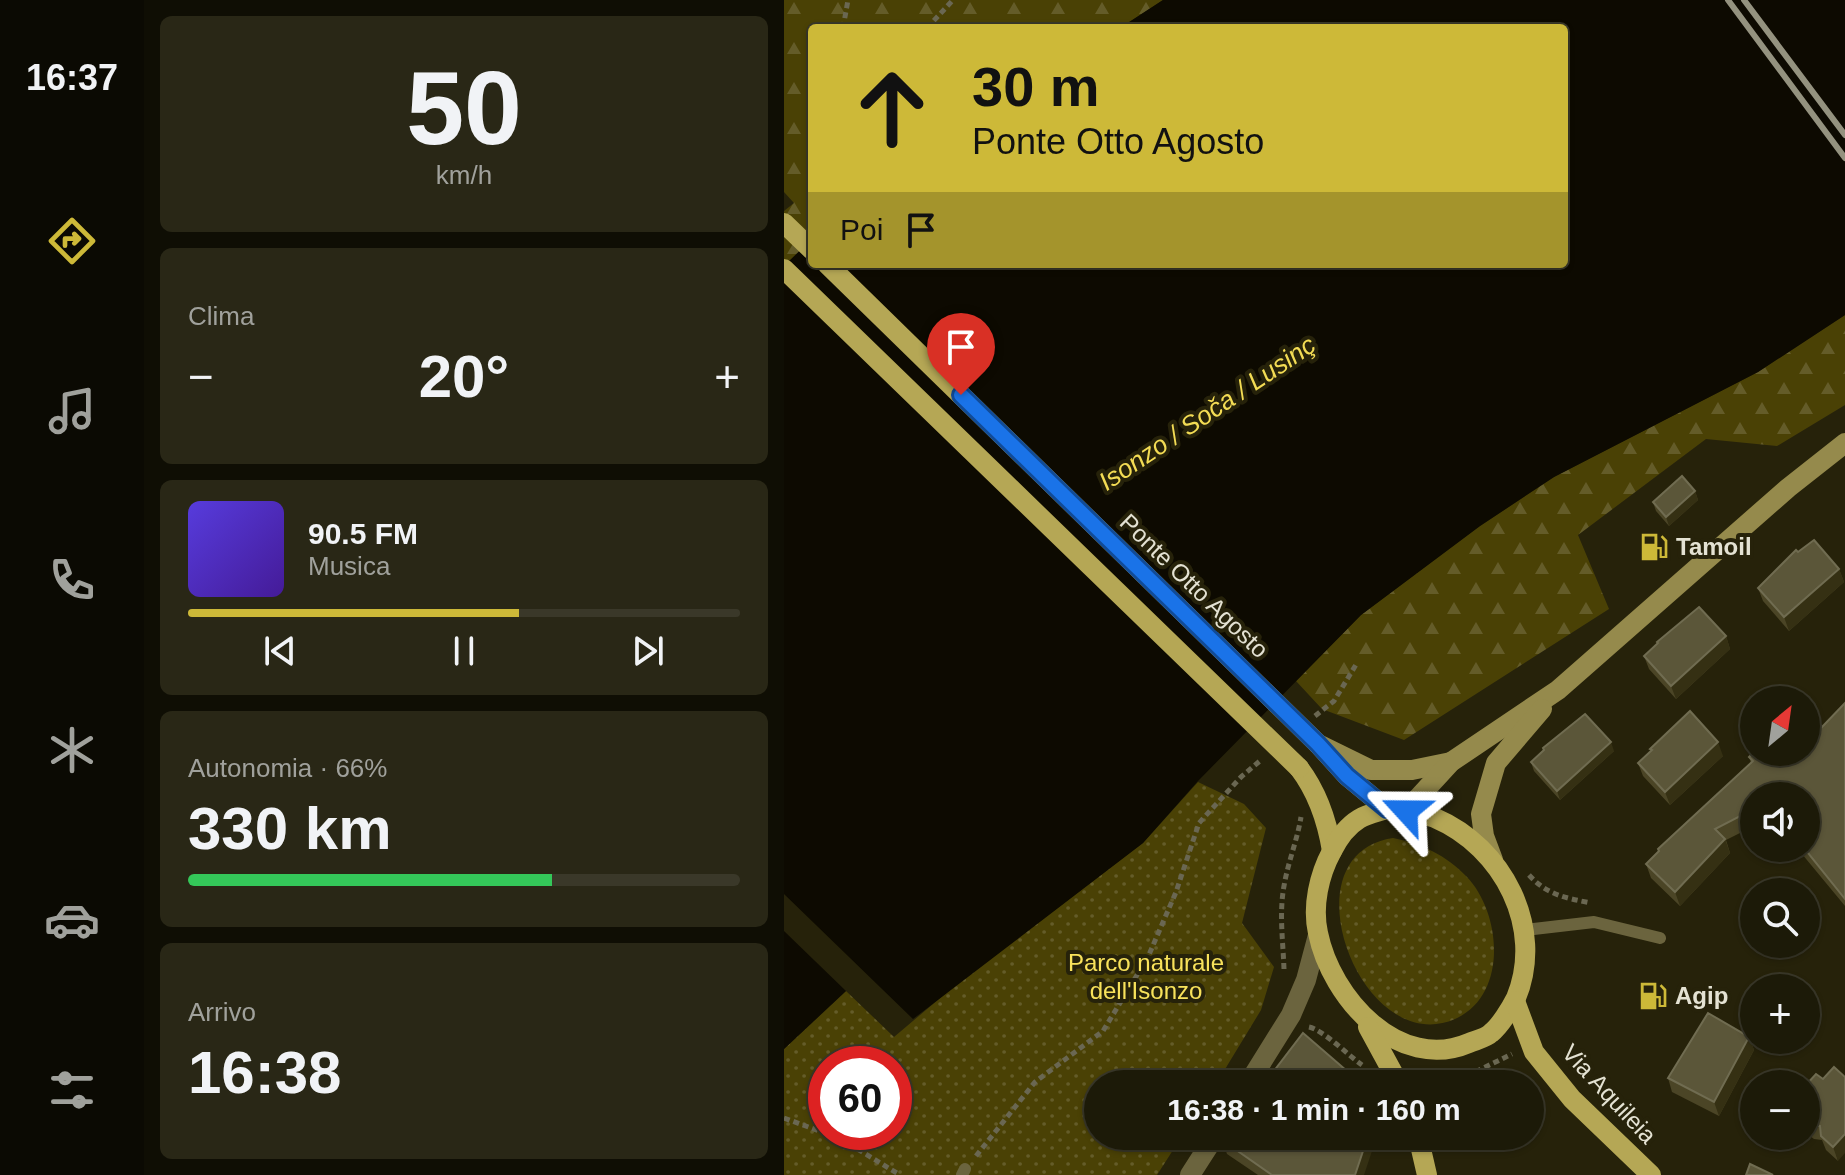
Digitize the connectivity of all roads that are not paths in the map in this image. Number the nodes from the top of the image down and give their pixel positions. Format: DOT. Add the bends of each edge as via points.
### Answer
graph roads {
  1 [pos="784,223"];
  2 [pos="808,246"];
  3 [pos="831,268"];
  4 [pos="784,269"];
  5 [pos="1845,443"];
  6 [pos="1558,690"];
  7 [pos="1318,744"];
  8 [pos="1451,762"];
  9 [pos="1397,810"];
  10 [pos="1332,851"];
  11 [pos="1493,860"];
  12 [pos="1525,930"];
  13 [pos="1318,935"];
  14 [pos="1660,938"];
  15 [pos="1515,1001"];
  16 [pos="1360,1013"];
  17 [pos="1257,1070"];
  18 [pos="1391,1070"];
  19 [pos="1206,1150"];
  20 [pos="1421,1150"];
  21 [pos="1190,1175"];
  22 [pos="1427,1175"];
  23 [pos="1651,1175"];
  1 -- 2 [label="main road"];
  3 -- 7 [label="main road, Ponte Otto Agosto, bridge"];
  4 -- 10 [label="main road, bridge" via="1299,768 1313,787"];
  5 -- 6 [label="main road"];
  6 -- 8 [label="main road"];
  6 -- 11 [label="main road" via="1496,763 1481,814"];
  7 -- 8 [label="main road" via="1371,770 1412,770"];
  7 -- 9 [label="main road" via="1347,776"];
  8 -- 9 [label="main road"];
  9 -- 10 [label="main road" via="1359,819"];
  9 -- 11 [label="main road" via="1434,818"];
  10 -- 13 [label="main road" via="1315,907"];
  11 -- 12 [label="main road" via="1513,894"];
  12 -- 14 [label="lane" via="1594,922"];
  12 -- 15 [label="main road" via="1524,970"];
  13 -- 16 [label="main road" via="1343,992"];
  13 -- 17 [label="street" via="1291,1015"];
  15 -- 16 [label="main road" via="1491,1034 1453,1050 1419,1048 1395,1039"];
  15 -- 23 [label="main road, Via Aquileia" via="1534,1052 1572,1099"];
  16 -- 18 [label="main road"];
  19 -- 21 [label="street"];
  20 -- 22 [label="main road"];
}
